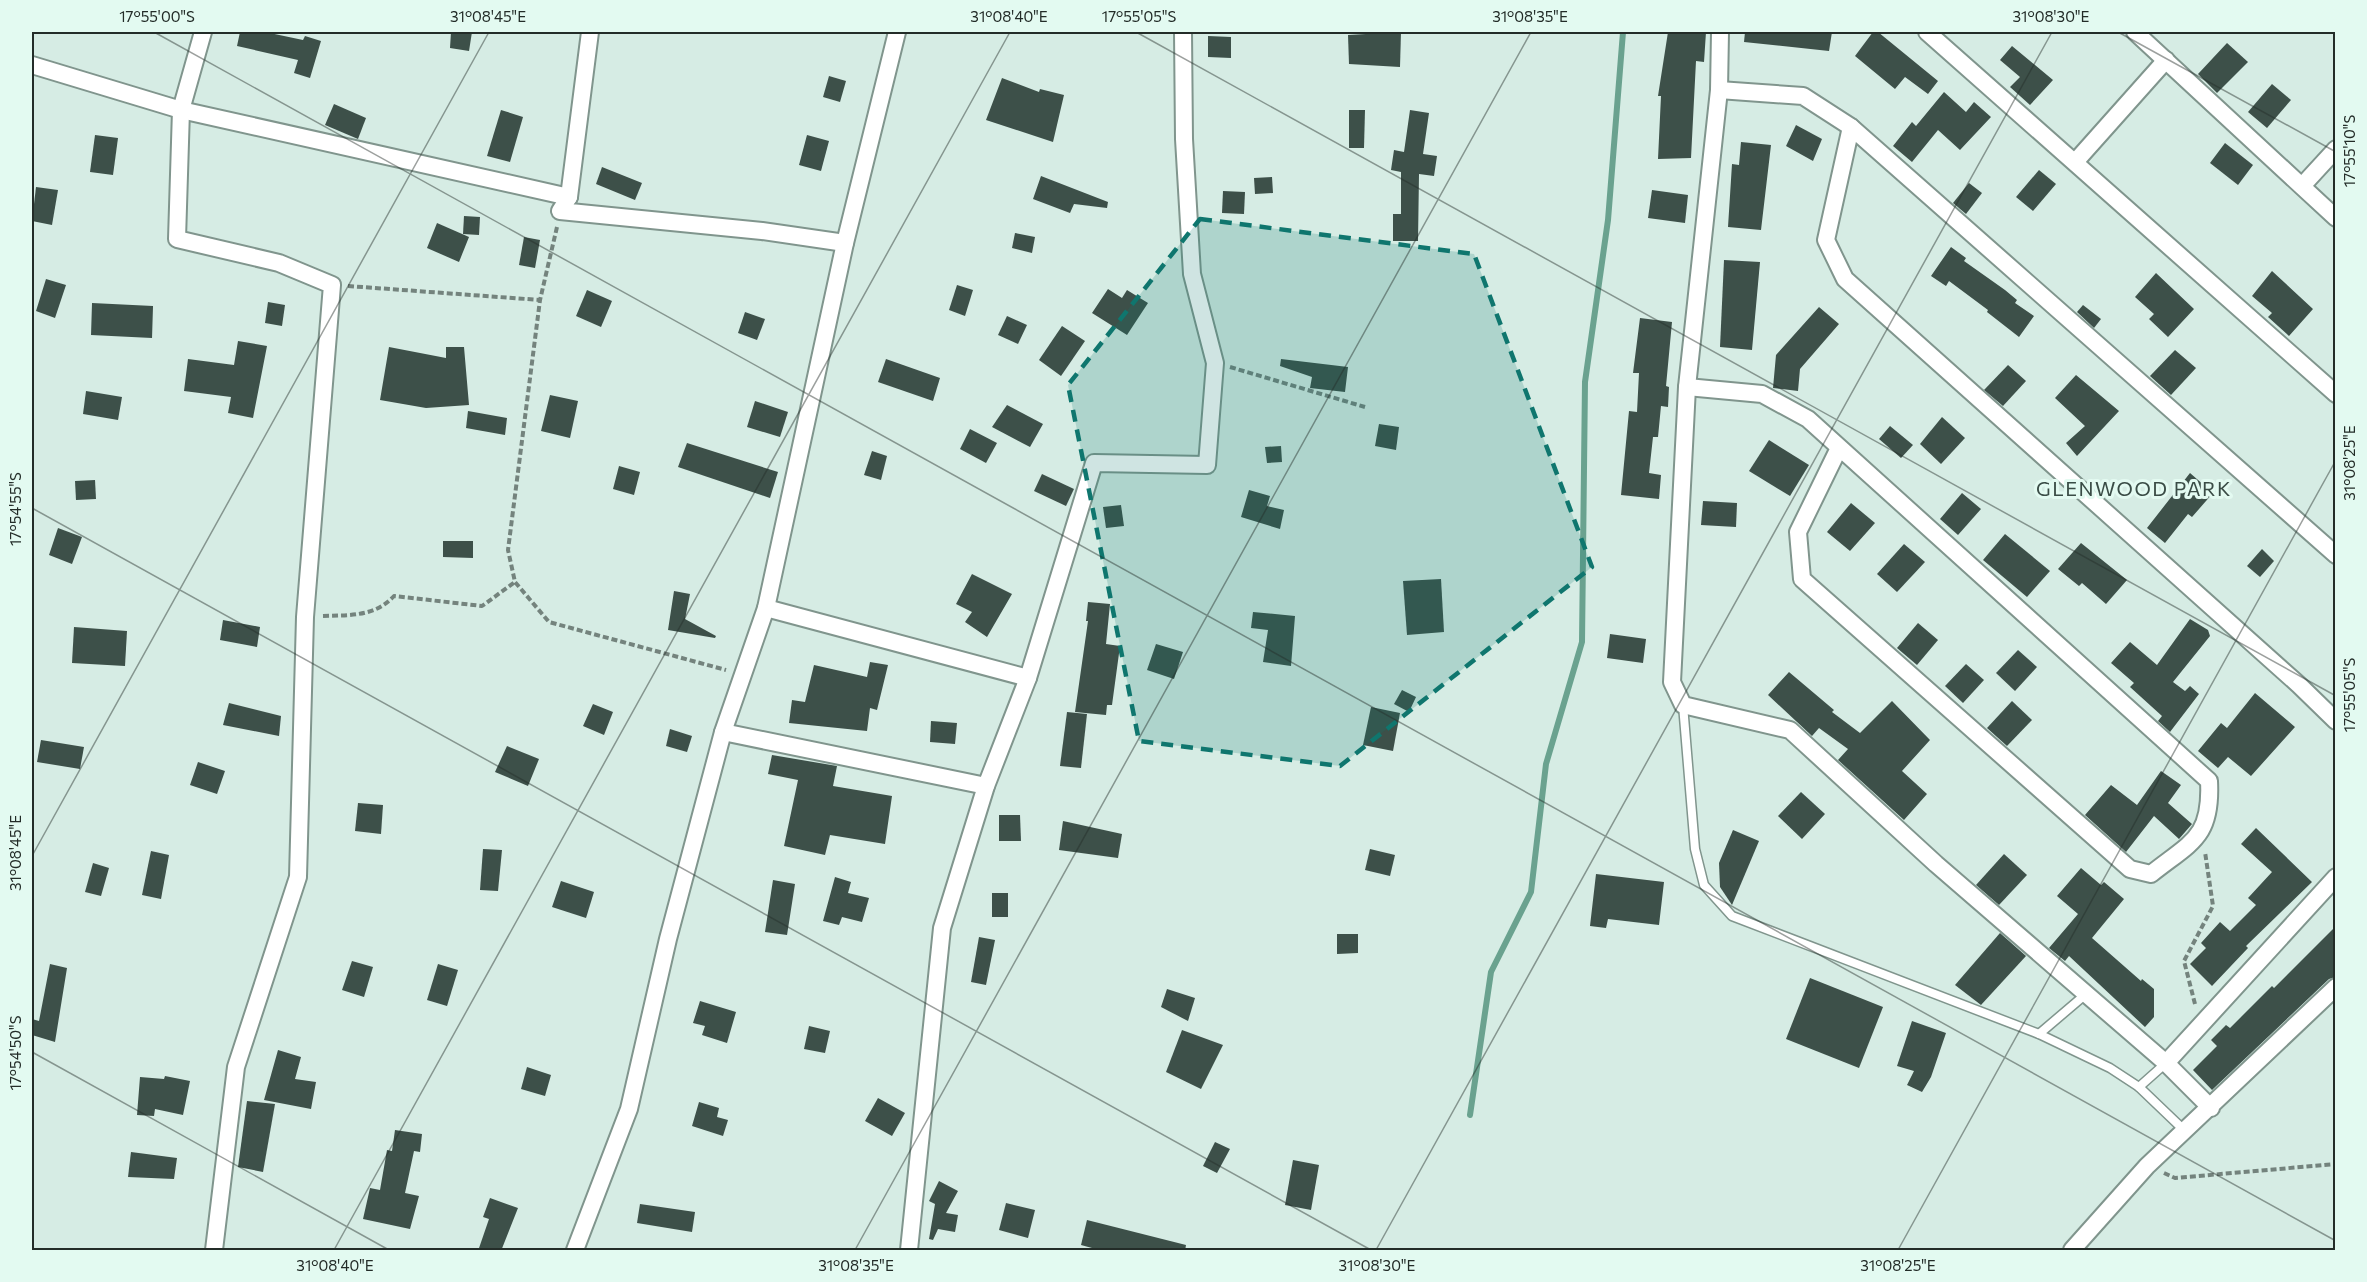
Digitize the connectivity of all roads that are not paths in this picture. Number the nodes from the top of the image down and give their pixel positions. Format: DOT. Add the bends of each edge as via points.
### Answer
graph roads {
  1 [pos="203,32"];
  2 [pos="590,32"];
  3 [pos="897,32"];
  4 [pos="1183,32"];
  5 [pos="1720,32"];
  6 [pos="1927,32"];
  7 [pos="2135,32"];
  8 [pos="2166,60"];
  9 [pos="32,65"];
  10 [pos="1719,90"];
  11 [pos="181,110"];
  12 [pos="1851,127"];
  13 [pos="2336,149"];
  14 [pos="2076,161"];
  15 [pos="2302,186"];
  16 [pos="565,204"];
  17 [pos="2336,218"];
  18 [pos="845,243"];
  19 [pos="1688,387"];
  20 [pos="2336,394"];
  21 [pos="1838,450"];
  22 [pos="2336,555"];
  23 [pos="766,608"];
  24 [pos="1028,678"];
  25 [pos="1683,705"];
  26 [pos="2335,720"];
  27 [pos="723,732"];
  28 [pos="986,786"];
  29 [pos="2336,877"];
  30 [pos="2336,987"];
  31 [pos="2086,993"];
  32 [pos="2040,1034"];
  33 [pos="2166,1064"];
  34 [pos="2139,1087"];
  35 [pos="2211,1108"];
  36 [pos="2185,1131"];
  37 [pos="214,1251"];
  38 [pos="575,1251"];
  39 [pos="909,1251"];
  40 [pos="2072,1251"];
  1 -- 11 [label="street"];
  2 -- 16 [label="street"];
  3 -- 18 [label="street"];
  4 -- 24 [label="street" via="1192,274 1215,363 1207,465 1094,462"];
  5 -- 10 [label="street"];
  6 -- 14 [label="street"];
  7 -- 8 [label="street"];
  8 -- 14 [label="street"];
  8 -- 15 [label="street"];
  9 -- 11 [label="street"];
  10 -- 12 [label="street" via="1803,96"];
  10 -- 19 [label="street"];
  11 -- 16 [label="street"];
  11 -- 37 [label="street" via="177,239 279,263 332,285 305,617 298,877 236,1067"];
  12 -- 22 [label="street"];
  12 -- 26 [label="street" via="1826,240 1845,279"];
  13 -- 15 [label="street"];
  14 -- 20 [label="street"];
  15 -- 17 [label="street"];
  16 -- 18 [label="street"];
  18 -- 23 [label="street"];
  19 -- 21 [label="street" via="1762,394 1808,419"];
  19 -- 25 [label="street" via="1672,682"];
  21 -- 21 [label="street" via="2209,781 2210,806 2202,833 2151,874 2130,869 1802,579 1798,532"];
  23 -- 24 [label="street"];
  23 -- 27 [label="street"];
  24 -- 28 [label="street"];
  25 -- 31 [label="street" via="1790,730 1936,864"];
  25 -- 32 [label="lane" via="1695,849 1704,885 1732,916"];
  27 -- 28 [label="street"];
  27 -- 38 [label="street" via="668,939 629,1109"];
  28 -- 39 [label="street" via="942,928"];
  29 -- 33 [label="street"];
  30 -- 35 [label="street"];
  31 -- 32 [label="lane"];
  31 -- 33 [label="street"];
  32 -- 34 [label="lane" via="2110,1068"];
  33 -- 34 [label="lane"];
  33 -- 35 [label="street"];
  34 -- 36 [label="lane"];
  35 -- 36 [label="street"];
  36 -- 40 [label="street" via="2147,1166"];
}
